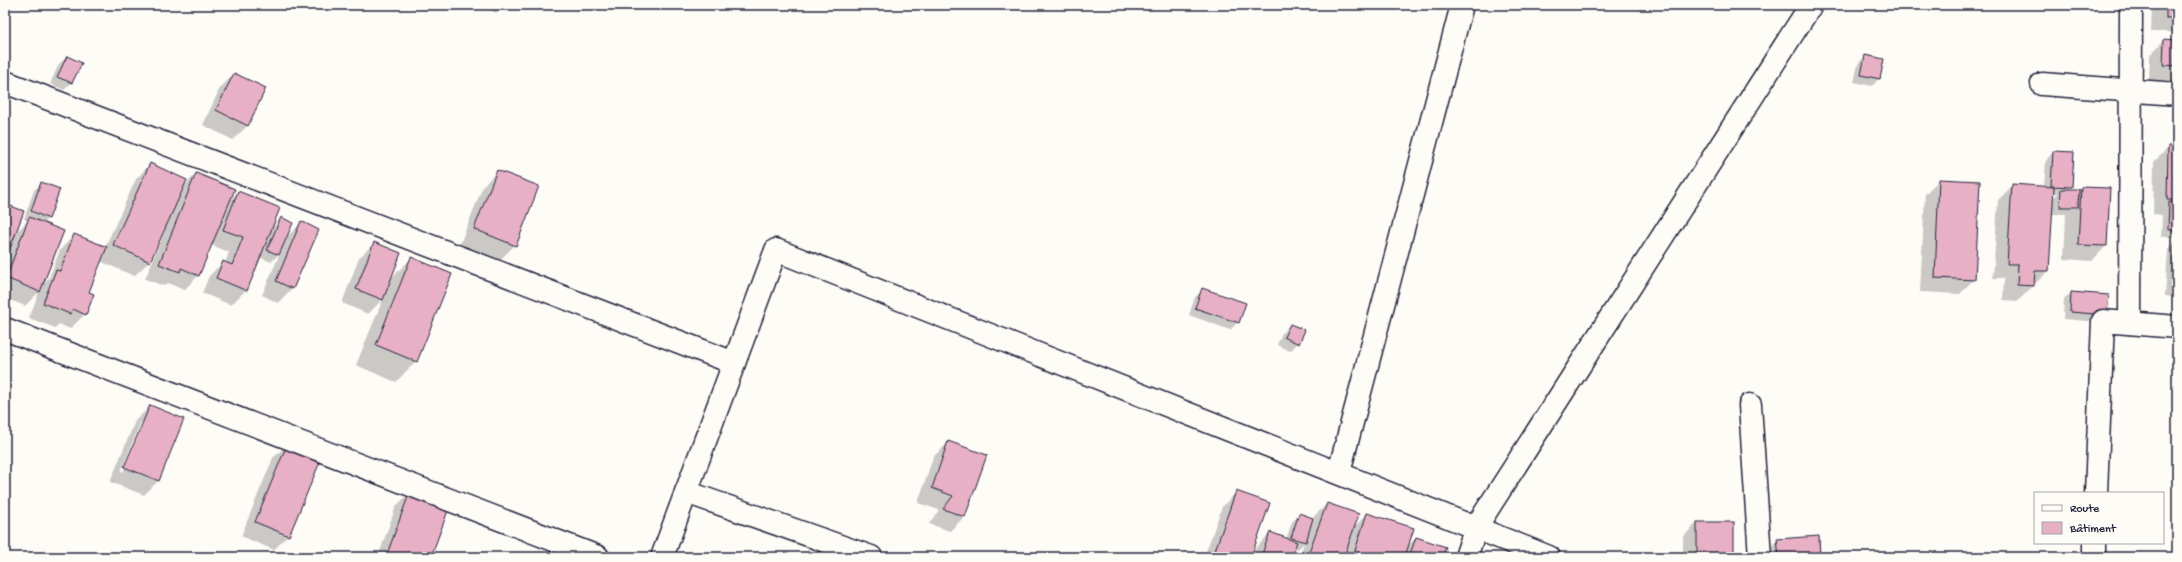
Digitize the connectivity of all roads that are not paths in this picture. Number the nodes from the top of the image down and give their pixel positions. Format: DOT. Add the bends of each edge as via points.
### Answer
graph roads {
  1 [pos="1462,5"];
  2 [pos="1811,5"];
  3 [pos="2132,5"];
  4 [pos="5,82"];
  5 [pos="2042,84"];
  6 [pos="2131,91"];
  7 [pos="2177,94"];
  8 [pos="2130,323"];
  9 [pos="2177,327"];
  10 [pos="5,329"];
  11 [pos="734,362"];
  12 [pos="1750,405"];
  13 [pos="1339,472"];
  14 [pos="686,492"];
  15 [pos="2096,492"];
  16 [pos="1476,528"];
  17 [pos="2094,544"];
  18 [pos="598,557"];
  19 [pos="662,557"];
  20 [pos="871,557"];
  21 [pos="1466,557"];
  22 [pos="1549,557"];
  23 [pos="1760,557"];
  24 [pos="2094,557"];
  1 -- 13 [label="street"];
  2 -- 16 [label="street"];
  3 -- 6 [label="street"];
  4 -- 11 [label="street"];
  5 -- 6 [label="street"];
  6 -- 7 [label="street"];
  6 -- 8 [label="street"];
  8 -- 9 [label="street"];
  8 -- 15 [label="street" via="2103,321"];
  10 -- 18 [label="street"];
  11 -- 13 [label="street" via="776,250"];
  11 -- 14 [label="street"];
  12 -- 23 [label="street"];
  13 -- 16 [label="street"];
  14 -- 19 [label="street"];
  14 -- 20 [label="street"];
  16 -- 21 [label="street"];
  16 -- 22 [label="street"];
  17 -- 24 [label="street"];
}
